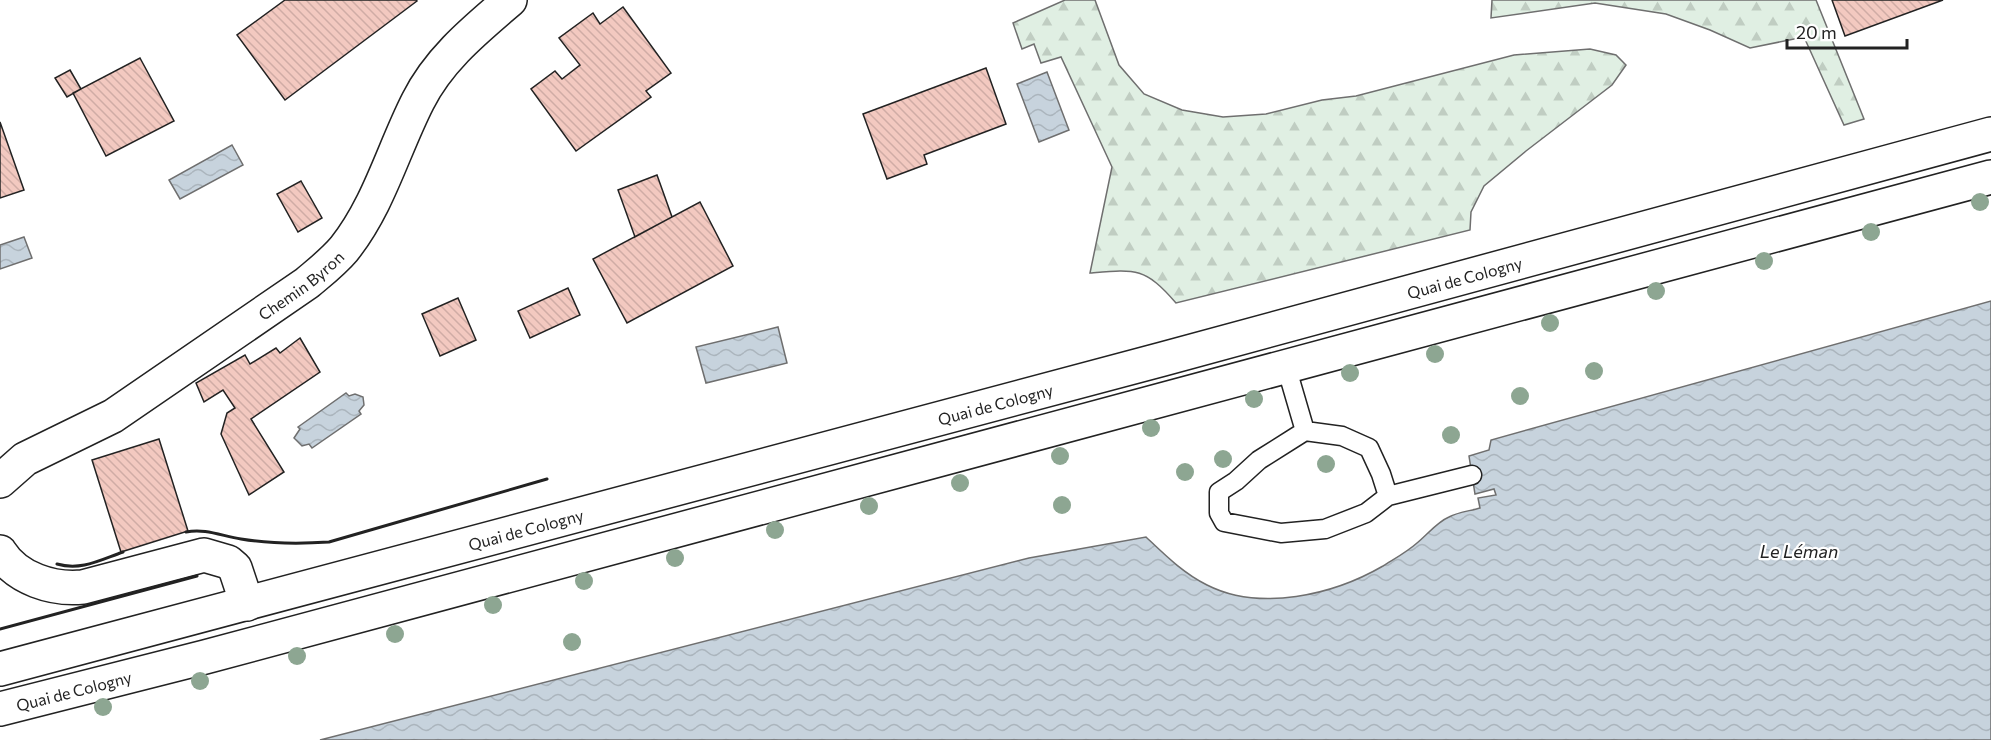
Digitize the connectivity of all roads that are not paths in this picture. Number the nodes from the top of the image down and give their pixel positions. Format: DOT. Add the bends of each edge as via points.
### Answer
graph roads {
  1 [pos="510,0"];
  2 [pos="1991,134"];
  3 [pos="1991,177"];
  4 [pos="1286,366"];
  5 [pos="1305,431"];
  6 [pos="1472,474"];
  7 [pos="0,481"];
  8 [pos="1388,496"];
  9 [pos="6,562"];
  10 [pos="247,604"];
  11 [pos="280,637"];
  12 [pos="0,669"];
  13 [pos="0,709"];
  1 -- 7 [label="main road, Chemin Byron" via="451,52 434,75 418,101 377,194 356,232 331,263 112,416 25,459"];
  2 -- 10 [label="main road, Quai de Cologny"];
  3 -- 4 [label="main road, Quai de Cologny"];
  4 -- 5 [label="lane"];
  4 -- 11 [label="main road, Quai de Cologny"];
  5 -- 8 [label="lane" via="1342,436 1369,448"];
  5 -- 8 [label="lane" via="1258,460 1219,492 1219,513 1224,522 1281,533 1325,529 1366,513"];
  6 -- 8 [label="lane"];
  9 -- 10 [label="main road" via="46,584 69,588 204,555 228,562 234,568"];
  10 -- 11 [label="main road" via="255,624"];
  10 -- 12 [label="main road, Quai de Cologny"];
  11 -- 13 [label="main road, Quai de Cologny"];
}
